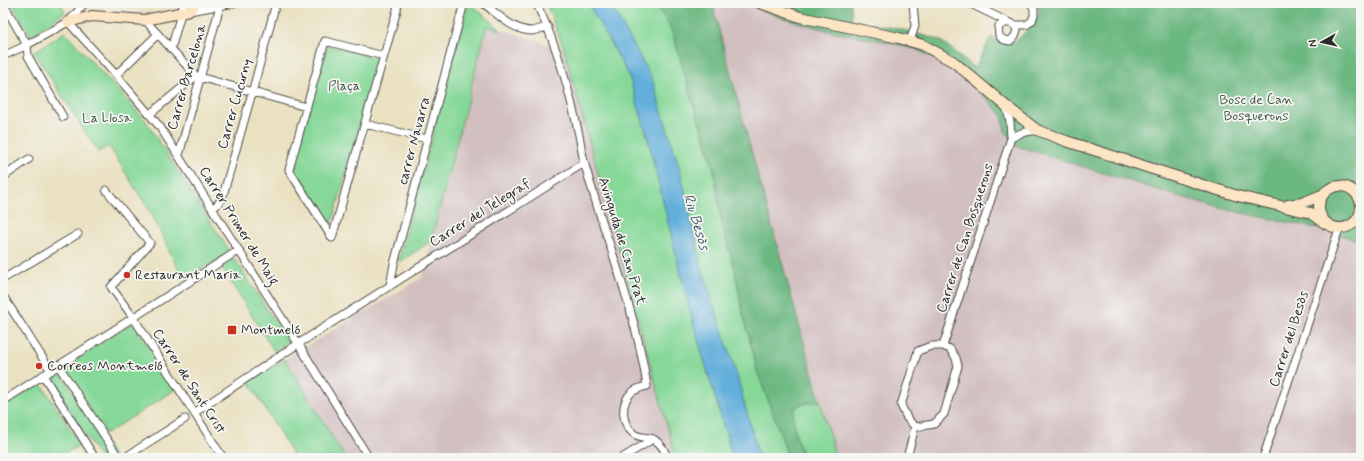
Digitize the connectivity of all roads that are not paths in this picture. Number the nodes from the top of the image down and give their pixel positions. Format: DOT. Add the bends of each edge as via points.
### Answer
graph roads {
  1 [pos="3,3"];
  2 [pos="85,3"];
  3 [pos="196,3"];
  4 [pos="235,3"];
  5 [pos="276,3"];
  6 [pos="398,3"];
  7 [pos="464,3"];
  8 [pos="484,3"];
  9 [pos="536,3"];
  10 [pos="760,3"];
  11 [pos="913,3"];
  12 [pos="969,3"];
  13 [pos="1031,3"];
  14 [pos="220,6"];
  15 [pos="185,9"];
  16 [pos="92,16"];
  17 [pos="145,20"];
  18 [pos="68,22"];
  19 [pos="548,27"];
  20 [pos="158,34"];
  21 [pos="910,41"];
  22 [pos="27,45"];
  23 [pos="171,49"];
  24 [pos="3,56"];
  25 [pos="384,56"];
  26 [pos="116,75"];
  27 [pos="198,76"];
  28 [pos="252,93"];
  29 [pos="1006,106"];
  30 [pos="306,107"];
  31 [pos="150,114"];
  32 [pos="63,117"];
  33 [pos="366,124"];
  34 [pos="1037,130"];
  35 [pos="1011,138"];
  36 [pos="427,139"];
  37 [pos="179,155"];
  38 [pos="29,159"];
  39 [pos="584,163"];
  40 [pos="3,177"];
  41 [pos="106,190"];
  42 [pos="1322,195"];
  43 [pos="1359,196"];
  44 [pos="1282,206"];
  45 [pos="213,209"];
  46 [pos="1357,223"];
  47 [pos="1326,224"];
  48 [pos="1339,229"];
  49 [pos="78,234"];
  50 [pos="239,250"];
  51 [pos="3,279"];
  52 [pos="390,286"];
  53 [pos="3,296"];
  54 [pos="133,317"];
  55 [pos="298,344"];
  56 [pos="943,346"];
  57 [pos="58,365"];
  58 [pos="51,371"];
  59 [pos="43,376"];
  60 [pos="3,401"];
  61 [pos="194,413"];
  62 [pos="185,419"];
  63 [pos="915,427"];
  64 [pos="653,439"];
  65 [pos="95,458"];
  66 [pos="119,458"];
  67 [pos="124,458"];
  68 [pos="223,458"];
  69 [pos="369,458"];
  70 [pos="622,458"];
  71 [pos="667,458"];
  72 [pos="907,458"];
  73 [pos="1263,458"];
  1 -- 22 [label="street"];
  2 -- 16 [label="street" via="85,11"];
  2 -- 18 [label="street"];
  3 -- 15 [label="street"];
  4 -- 14 [label="street"];
  5 -- 28 [label="street, Carrer Cucurny"];
  6 -- 25 [label="street"];
  7 -- 36 [label="street, carrer Navarra"];
  8 -- 19 [label="street" via="522,30 533,31"];
  9 -- 19 [label="street, Avinguda de Can Prat"];
  10 -- 21 [label="street" via="800,17"];
  11 -- 21 [label="street" via="915,26"];
  12 -- 13 [label="street" via="1013,24 1026,25 1032,21 1034,15"];
  14 -- 15 [label="street"];
  14 -- 27 [label="street, Carrer Barcelona"];
  15 -- 17 [label="street"];
  15 -- 23 [label="street"];
  16 -- 17 [label="street"];
  16 -- 18 [label="street"];
  17 -- 20 [label="street"];
  18 -- 22 [label="street"];
  18 -- 26 [label="street, Carrer Primer de Maig"];
  19 -- 39 [label="street, Avinguda de Can Prat" via="561,67"];
  20 -- 23 [label="street"];
  20 -- 26 [label="street"];
  21 -- 29 [label="street" via="954,62"];
  22 -- 24 [label="street"];
  22 -- 32 [label="street" via="28,56"];
  23 -- 27 [label="street"];
  25 -- 30 [label="street" via="325,41"];
  25 -- 33 [label="street"];
  26 -- 31 [label="street, Carrer Primer de Maig"];
  27 -- 28 [label="street"];
  27 -- 31 [label="street"];
  27 -- 37 [label="street, Carrer Barcelona"];
  28 -- 30 [label="street"];
  28 -- 45 [label="street, Carrer Cucurny" via="222,199"];
  29 -- 34 [label="street"];
  29 -- 35 [label="street, Carrer de Can Bosquerons"];
  30 -- 33 [label="street" via="289,170 332,238"];
  31 -- 37 [label="street, Carrer Primer de Maig"];
  33 -- 36 [label="street"];
  34 -- 35 [label="street"];
  34 -- 44 [label="street" via="1216,189"];
  35 -- 56 [label="street, Carrer de Can Bosquerons"];
  36 -- 52 [label="street, carrer Navarra"];
  37 -- 45 [label="street, Carrer Primer de Maig"];
  38 -- 40 [label="street"];
  39 -- 52 [label="street, Carrer del Telegraf"];
  39 -- 64 [label="street, Avinguda de Can Prat" via="630,312 647,386 631,393 623,415 625,423 636,435"];
  41 -- 54 [label="street, Carrer de Sant Crist" via="150,244 111,286"];
  42 -- 43 [label="street" via="1329,189 1342,186"];
  42 -- 44 [label="street" via="1302,203"];
  42 -- 47 [label="street" via="1319,212"];
  43 -- 46 [label="street" via="1361,208"];
  44 -- 47 [label="street" via="1311,213"];
  45 -- 50 [label="street, Carrer Primer de Maig"];
  46 -- 48 [label="street"];
  47 -- 48 [label="street"];
  48 -- 73 [label="street, Carrer del Besòs"];
  49 -- 51 [label="street"];
  50 -- 54 [label="street"];
  50 -- 55 [label="street, Carrer Primer de Maig"];
  52 -- 55 [label="street, Carrer del Telegraf"];
  53 -- 58 [label="street"];
  54 -- 57 [label="street"];
  54 -- 61 [label="street, Carrer de Sant Crist"];
  55 -- 61 [label="street, Carrer del Telegraf"];
  55 -- 69 [label="street, Carrer Primer de Maig"];
  56 -- 63 [label="street" via="931,346 918,351 901,406"];
  56 -- 63 [label="street" via="950,349 958,366 944,414 934,424"];
  57 -- 58 [label="street"];
  57 -- 66 [label="street"];
  58 -- 59 [label="street"];
  59 -- 60 [label="street"];
  59 -- 65 [label="street"];
  61 -- 68 [label="street, Carrer de Sant Crist"];
  62 -- 67 [label="street"];
  63 -- 72 [label="street"];
  64 -- 70 [label="street"];
  64 -- 71 [label="street" via="664,449"];
}
